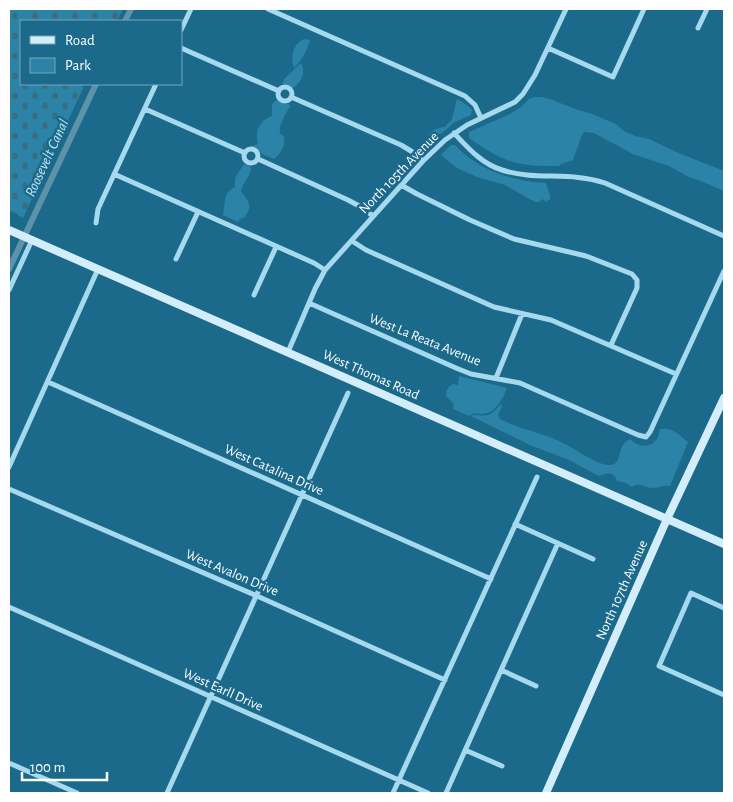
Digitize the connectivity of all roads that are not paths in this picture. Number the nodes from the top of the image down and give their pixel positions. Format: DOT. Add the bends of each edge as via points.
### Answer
graph roads {
  1 [pos="191,9"];
  2 [pos="268,9"];
  3 [pos="566,9"];
  4 [pos="644,9"];
  5 [pos="707,9"];
  6 [pos="182,28"];
  7 [pos="698,28"];
  8 [pos="182,48"];
  9 [pos="548,48"];
  10 [pos="156,85"];
  11 [pos="279,91"];
  12 [pos="292,97"];
  13 [pos="144,109"];
  14 [pos="481,118"];
  15 [pos="454,133"];
  16 [pos="245,153"];
  17 [pos="258,159"];
  18 [pos="423,161"];
  19 [pos="114,174"];
  20 [pos="401,185"];
  21 [pos="198,212"];
  22 [pos="373,216"];
  23 [pos="96,223"];
  24 [pos="9,230"];
  25 [pos="724,236"];
  26 [pos="32,240"];
  27 [pos="352,241"];
  28 [pos="276,247"];
  29 [pos="176,259"];
  30 [pos="98,269"];
  31 [pos="325,270"];
  32 [pos="724,272"];
  33 [pos="9,290"];
  34 [pos="254,295"];
  35 [pos="309,303"];
  36 [pos="522,314"];
  37 [pos="611,345"];
  38 [pos="288,352"];
  39 [pos="676,374"];
  40 [pos="496,378"];
  41 [pos="48,382"];
  42 [pos="348,393"];
  43 [pos="724,398"];
  44 [pos="9,467"];
  45 [pos="537,477"];
  46 [pos="9,489"];
  47 [pos="302,495"];
  48 [pos="667,519"];
  49 [pos="515,524"];
  50 [pos="558,543"];
  51 [pos="724,544"];
  52 [pos="593,559"];
  53 [pos="491,578"];
  54 [pos="257,596"];
  55 [pos="9,607"];
  56 [pos="724,608"];
  57 [pos="501,670"];
  58 [pos="445,680"];
  59 [pos="536,686"];
  60 [pos="724,694"];
  61 [pos="210,697"];
  62 [pos="465,750"];
  63 [pos="9,763"];
  64 [pos="502,766"];
  65 [pos="399,780"];
  66 [pos="77,793"];
  67 [pos="167,793"];
  68 [pos="393,793"];
  69 [pos="428,793"];
  70 [pos="446,793"];
  71 [pos="546,793"];
  1 -- 6 [label="street"];
  2 -- 14 [label="street" via="466,96 476,105"];
  3 -- 9 [label="street, North 105th Avenue"];
  4 -- 9 [label="street" via="613,77"];
  5 -- 7 [label="street"];
  8 -- 11 [label="street"];
  9 -- 14 [label="street, North 105th Avenue" via="523,94 515,102"];
  10 -- 13 [label="street"];
  11 -- 12 [label="street" via="287,87"];
  11 -- 12 [label="street" via="282,100"];
  12 -- 18 [label="street" via="401,145"];
  13 -- 16 [label="street"];
  13 -- 19 [label="street"];
  14 -- 15 [label="street, North 105th Avenue"];
  15 -- 18 [label="street, North 105th Avenue"];
  15 -- 25 [label="street" via="471,151 501,170 592,179"];
  16 -- 17 [label="street" via="254,150"];
  16 -- 17 [label="street" via="248,162"];
  17 -- 22 [label="street" via="348,200"];
  18 -- 20 [label="street, North 105th Avenue"];
  19 -- 21 [label="street"];
  19 -- 23 [label="street" via="98,209"];
  20 -- 22 [label="street, North 105th Avenue"];
  20 -- 37 [label="street" via="514,239 586,256 632,274 637,280 637,288"];
  21 -- 28 [label="street"];
  21 -- 29 [label="street"];
  22 -- 27 [label="street, North 105th Avenue"];
  24 -- 26 [label="main road, West Thomas Road"];
  26 -- 30 [label="main road, West Thomas Road"];
  26 -- 33 [label="street"];
  27 -- 31 [label="street, North 105th Avenue"];
  27 -- 36 [label="street" via="494,307"];
  28 -- 31 [label="street"];
  28 -- 34 [label="street"];
  30 -- 38 [label="main road, West Thomas Road"];
  30 -- 41 [label="street"];
  31 -- 35 [label="street, North 105th Avenue"];
  32 -- 39 [label="street"];
  35 -- 38 [label="street, North 105th Avenue"];
  35 -- 40 [label="street, West La Reata Avenue" via="456,368"];
  36 -- 37 [label="street" via="551,320"];
  36 -- 40 [label="street"];
  37 -- 39 [label="street"];
  38 -- 48 [label="main road, West Thomas Road"];
  39 -- 40 [label="street, West La Reata Avenue" via="646,436 520,383"];
  41 -- 44 [label="street"];
  41 -- 47 [label="street, West Catalina Drive"];
  42 -- 47 [label="street"];
  43 -- 48 [label="main road, North 107th Avenue"];
  45 -- 49 [label="street"];
  46 -- 54 [label="street, West Avalon Drive"];
  47 -- 53 [label="street, West Catalina Drive"];
  47 -- 54 [label="street"];
  48 -- 51 [label="main road, West Thomas Road"];
  48 -- 71 [label="main road, North 107th Avenue"];
  49 -- 50 [label="street"];
  49 -- 53 [label="street"];
  50 -- 52 [label="street"];
  50 -- 57 [label="street"];
  53 -- 58 [label="street"];
  54 -- 58 [label="street, West Avalon Drive"];
  54 -- 61 [label="street"];
  55 -- 61 [label="street, West Earll Drive"];
  56 -- 60 [label="street" via="691,593 659,666"];
  57 -- 59 [label="street"];
  57 -- 62 [label="street"];
  58 -- 65 [label="street"];
  61 -- 65 [label="street, West Earll Drive"];
  61 -- 67 [label="street"];
  62 -- 64 [label="street"];
  62 -- 70 [label="street"];
  63 -- 66 [label="street"];
  65 -- 68 [label="street"];
  65 -- 69 [label="street, West Earll Drive"];
}
